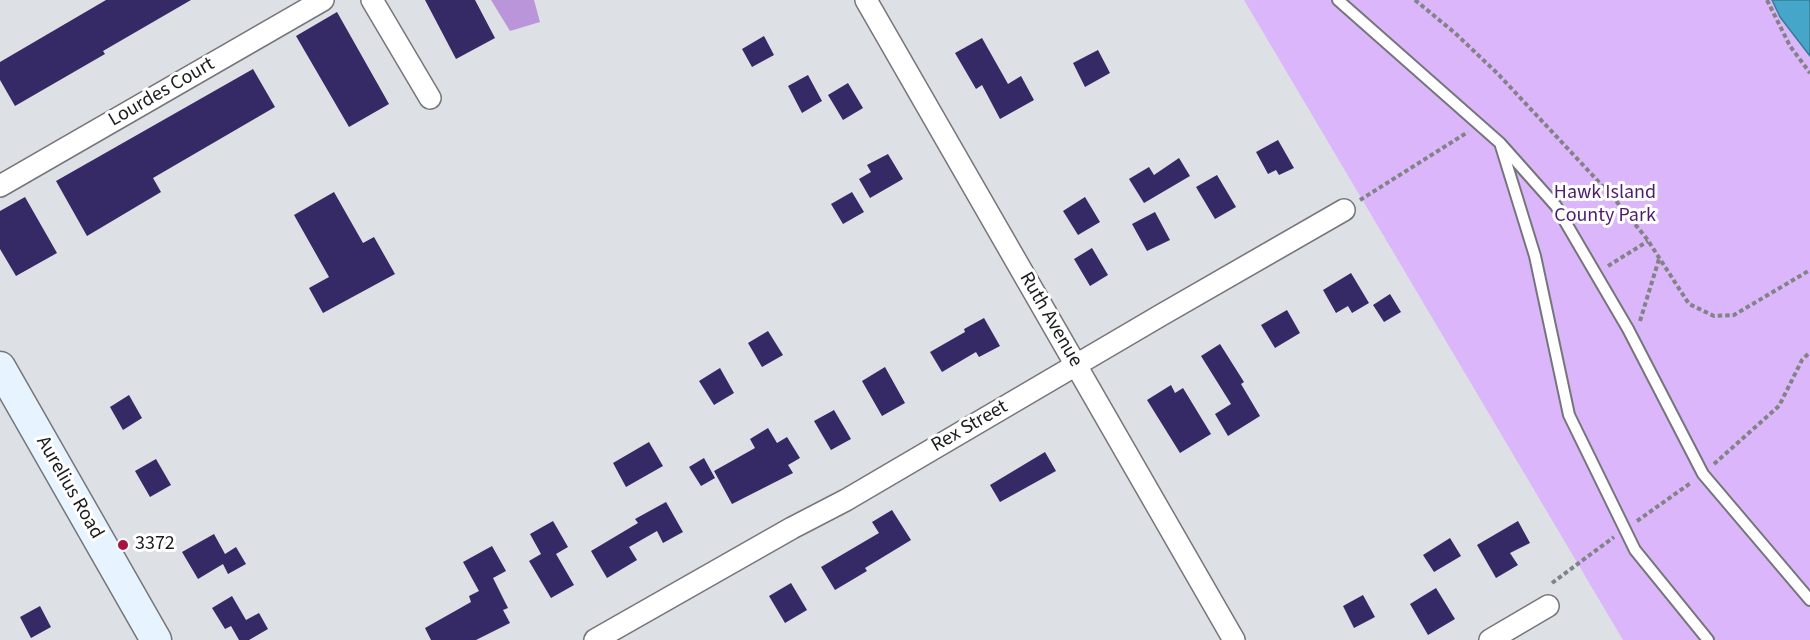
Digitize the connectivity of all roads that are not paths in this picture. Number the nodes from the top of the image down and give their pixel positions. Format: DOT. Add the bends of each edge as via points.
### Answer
graph roads {
  1 [pos="323,0"];
  2 [pos="372,0"];
  3 [pos="866,0"];
  4 [pos="1338,0"];
  5 [pos="430,99"];
  6 [pos="1500,142"];
  7 [pos="0,186"];
  8 [pos="1344,210"];
  9 [pos="1076,365"];
  10 [pos="0,367"];
  11 [pos="1810,600"];
  12 [pos="1548,606"];
  13 [pos="156,640"];
  14 [pos="595,640"];
  15 [pos="1234,640"];
  16 [pos="1490,640"];
  17 [pos="1708,640"];
  1 -- 7 [label="street, Lourdes Court"];
  2 -- 5 [label="street"];
  3 -- 9 [label="street, Ruth Avenue"];
  4 -- 6 [label="lane"];
  6 -- 11 [label="lane" via="1556,206 1634,341 1703,474"];
  6 -- 17 [label="lane" via="1535,256 1569,415 1635,550"];
  8 -- 9 [label="street, Rex Street"];
  9 -- 14 [label="street, Rex Street" via="846,500"];
  9 -- 15 [label="street, Ruth Avenue"];
  10 -- 13 [label="street, Aurelius Road"];
  12 -- 16 [label="street"];
}
